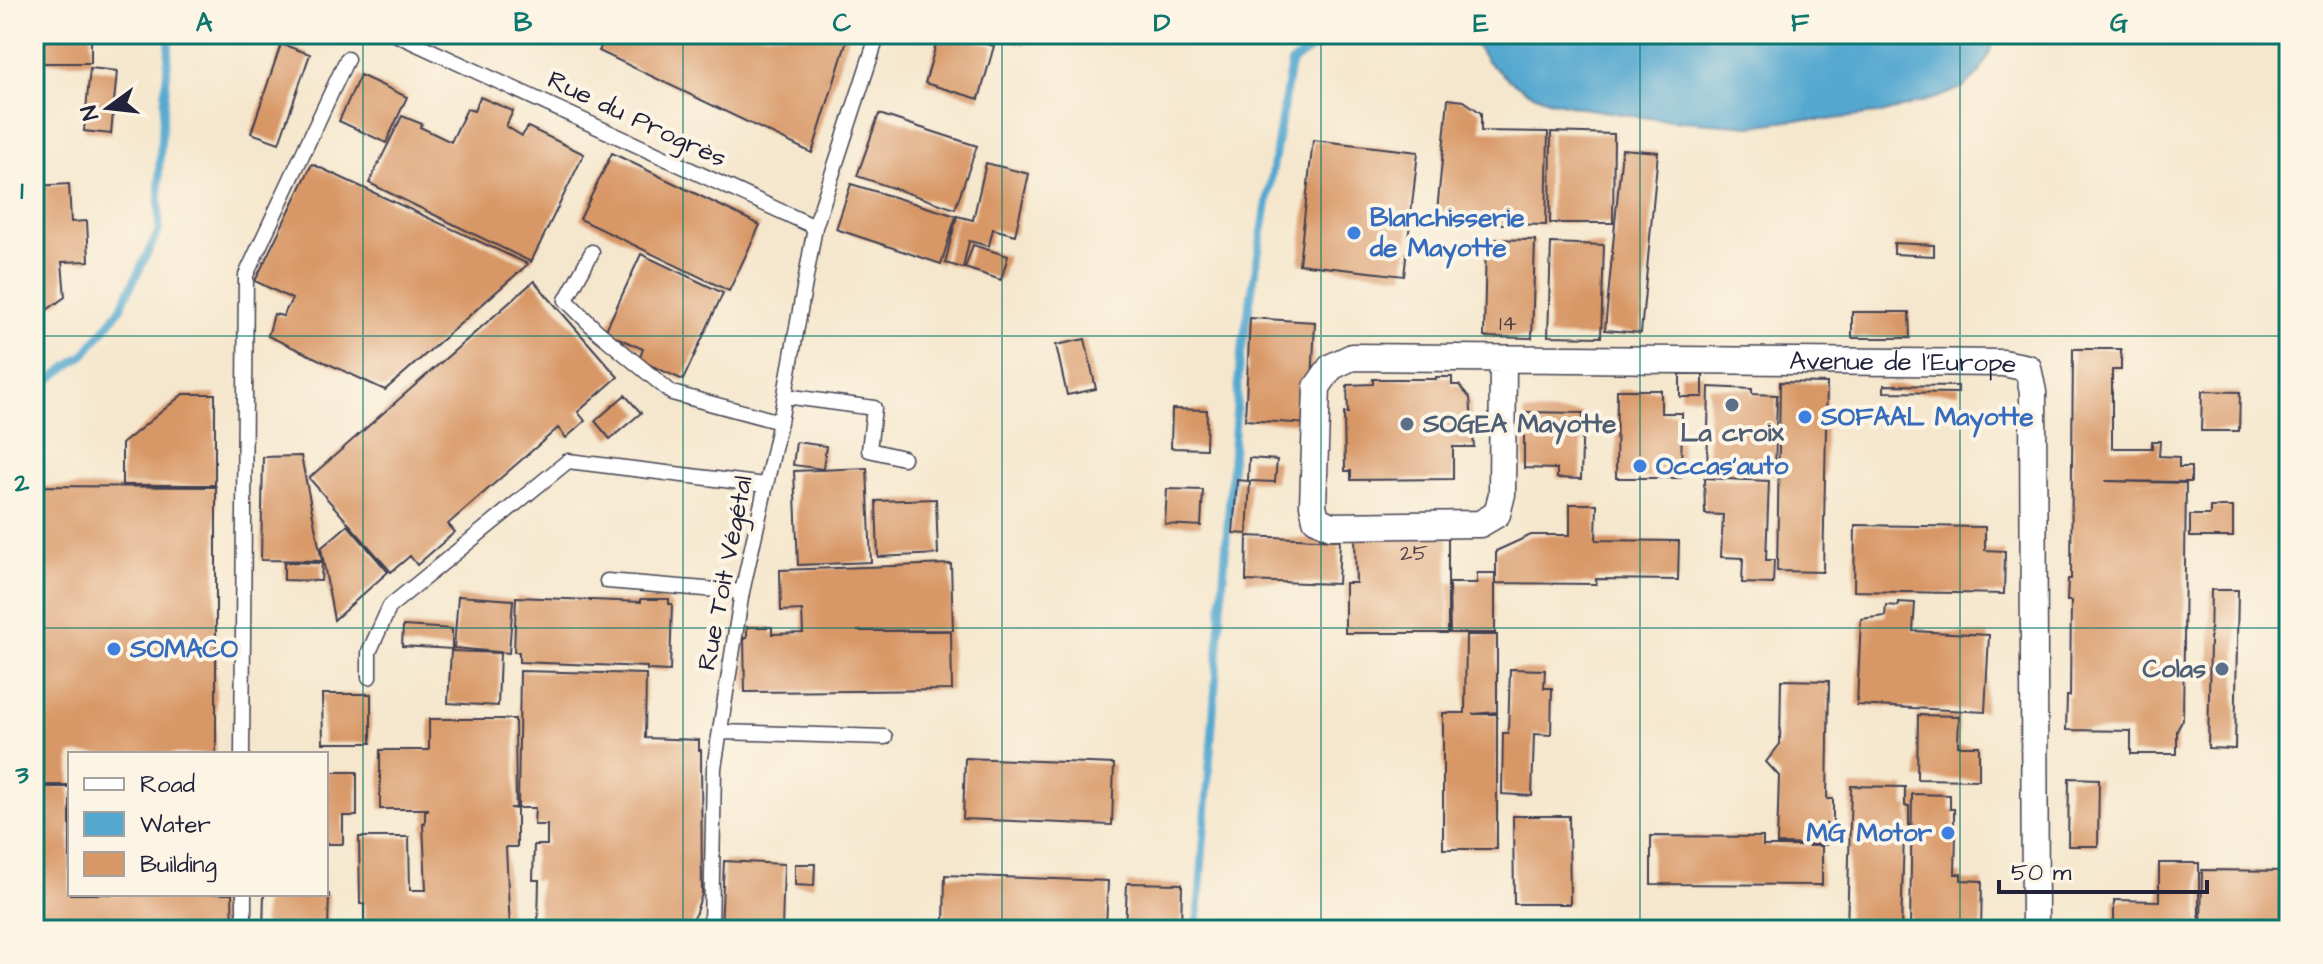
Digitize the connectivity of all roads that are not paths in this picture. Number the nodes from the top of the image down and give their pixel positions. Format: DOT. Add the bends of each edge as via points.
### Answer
graph roads {
  1 [pos="395,34"];
  2 [pos="878,34"];
  3 [pos="347,59"];
  4 [pos="815,227"];
  5 [pos="592,252"];
  6 [pos="1503,359"];
  7 [pos="785,396"];
  8 [pos="780,422"];
  9 [pos="903,458"];
  10 [pos="765,485"];
  11 [pos="607,581"];
  12 [pos="742,592"];
  13 [pos="369,677"];
  14 [pos="720,732"];
  15 [pos="885,737"];
  16 [pos="242,752"];
  17 [pos="244,896"];
  18 [pos="244,930"];
  19 [pos="711,930"];
  20 [pos="2035,930"];
  1 -- 4 [label="lane, Rue du Progrès"];
  2 -- 4 [label="lane, Rue Toit Végétal"];
  3 -- 16 [label="lane" via="246,275"];
  4 -- 7 [label="lane, Rue Toit Végétal"];
  5 -- 8 [label="lane" via="566,300 597,331 672,393"];
  6 -- 6 [label="street, Avenue de l’Europe" via="1502,494 1497,514 1480,524 1331,526 1316,519 1317,387 1331,367 1352,357"];
  6 -- 20 [label="street, Avenue de l’Europe" via="2003,363 2028,368 2033,392"];
  7 -- 8 [label="lane, Rue Toit Végétal"];
  7 -- 9 [label="lane" via="874,408 869,450"];
  8 -- 10 [label="lane, Rue Toit Végétal"];
  10 -- 12 [label="lane, Rue Toit Végétal"];
  10 -- 13 [label="lane" via="568,461 390,606 369,652"];
  11 -- 12 [label="lane"];
  12 -- 14 [label="lane, Rue Toit Végétal"];
  14 -- 15 [label="lane"];
  14 -- 19 [label="lane, Rue Toit Végétal" via="714,768"];
  17 -- 18 [label="lane"];
}
